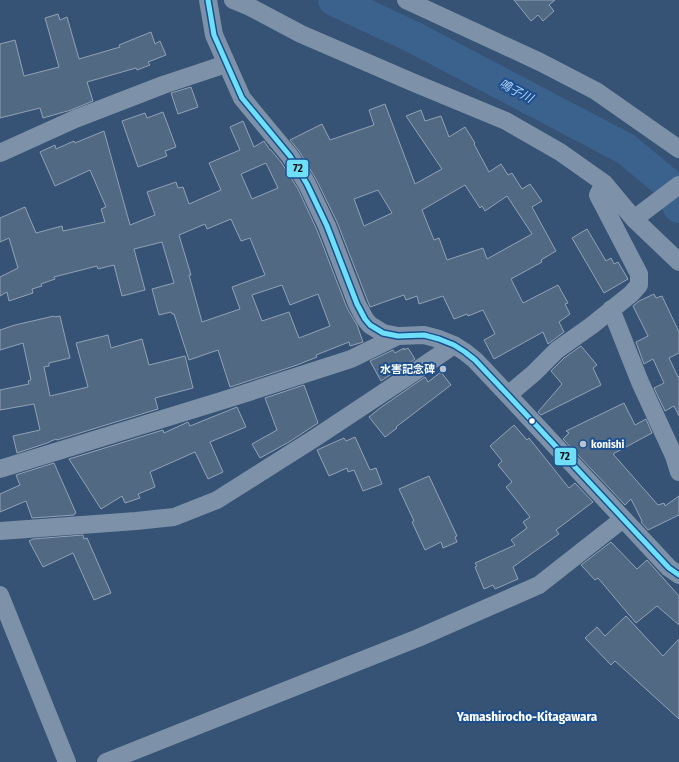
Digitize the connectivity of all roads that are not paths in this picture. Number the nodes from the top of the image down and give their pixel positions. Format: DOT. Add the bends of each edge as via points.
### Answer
graph roads {
  1 [pos="208,0"];
  2 [pos="233,0"];
  3 [pos="406,0"];
  4 [pos="226,64"];
  5 [pos="679,149"];
  6 [pos="0,153"];
  7 [pos="604,183"];
  8 [pos="679,185"];
  9 [pos="639,216"];
  10 [pos="679,262"];
  11 [pos="611,309"];
  12 [pos="398,336"];
  13 [pos="454,345"];
  14 [pos="508,395"];
  15 [pos="0,469"];
  16 [pos="679,472"];
  17 [pos="623,519"];
  18 [pos="0,531"];
  19 [pos="679,575"];
  20 [pos="0,595"];
  21 [pos="67,762"];
  22 [pos="106,762"];
  1 -- 4 [label="street" via="214,35"];
  2 -- 7 [label="street" via="301,34 506,121 560,152"];
  3 -- 5 [label="street" via="596,91"];
  4 -- 6 [label="street" via="75,119"];
  4 -- 12 [label="street" via="242,98 290,156 307,184 365,319 376,330"];
  7 -- 9 [label="street"];
  7 -- 11 [label="street" via="598,195 639,274 639,285"];
  8 -- 9 [label="street"];
  9 -- 10 [label="street"];
  11 -- 14 [label="street" via="557,350"];
  11 -- 16 [label="street"];
  12 -- 13 [label="street" via="424,335 440,338"];
  12 -- 15 [label="street" via="351,359"];
  13 -- 14 [label="street" via="475,360"];
  13 -- 18 [label="street" via="217,500 174,517"];
  14 -- 17 [label="street"];
  17 -- 19 [label="street" via="669,568"];
  17 -- 22 [label="street" via="539,585 418,638"];
  20 -- 21 [label="street"];
}
